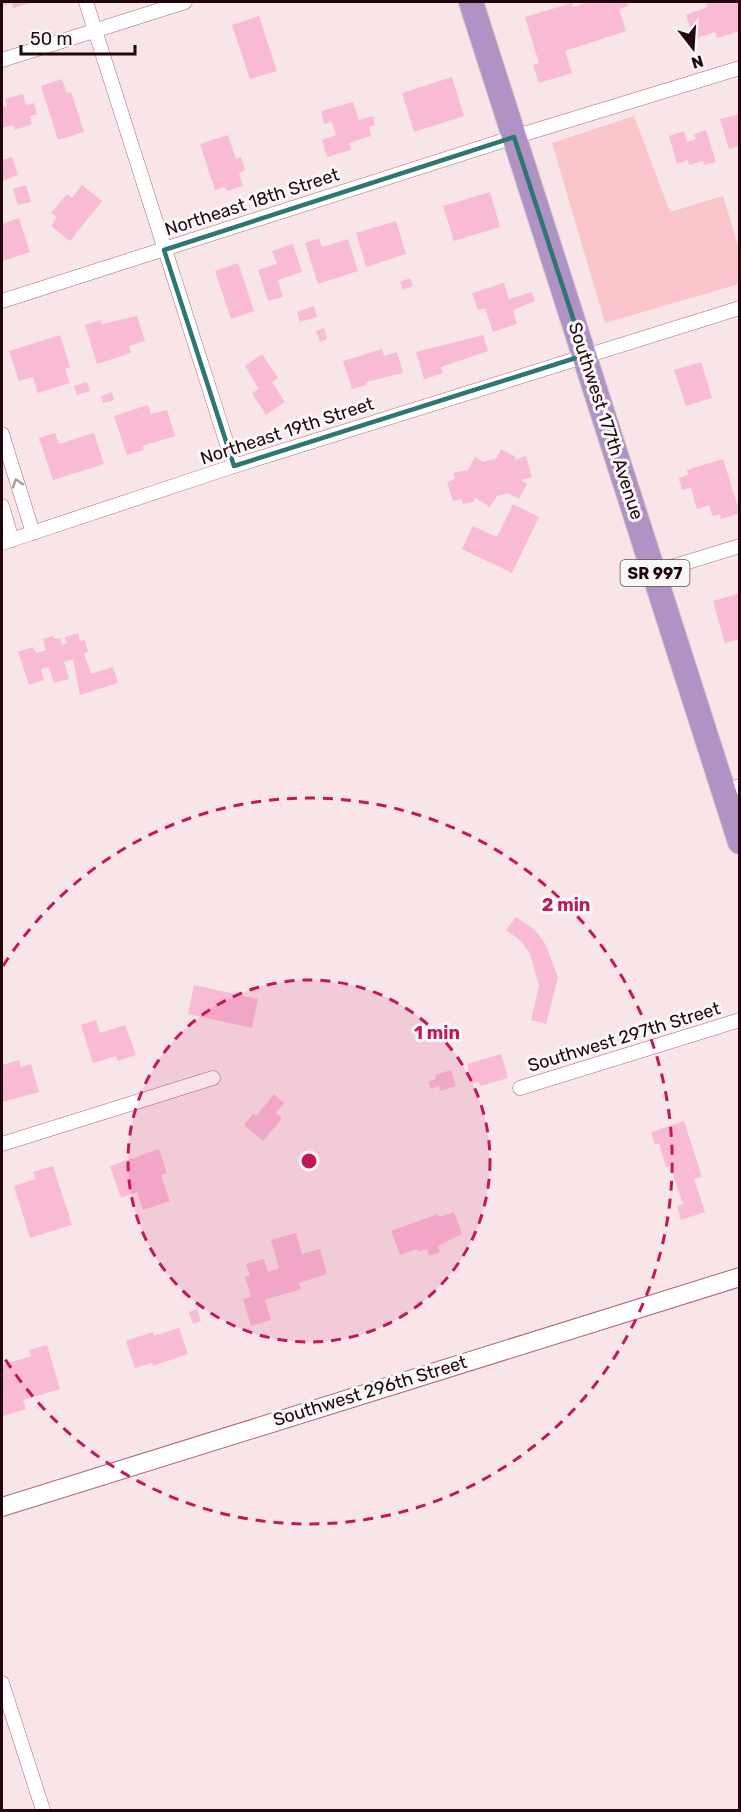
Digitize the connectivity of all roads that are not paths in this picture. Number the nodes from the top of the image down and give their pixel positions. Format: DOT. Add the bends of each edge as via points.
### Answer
graph roads {
  1 [pos="86,2"];
  2 [pos="185,2"];
  3 [pos="471,2"];
  4 [pos="95,30"];
  5 [pos="2,60"];
  6 [pos="740,68"];
  7 [pos="514,136"];
  8 [pos="164,250"];
  9 [pos="2,301"];
  10 [pos="740,308"];
  11 [pos="585,355"];
  12 [pos="2,434"];
  13 [pos="234,466"];
  14 [pos="2,506"];
  15 [pos="33,533"];
  16 [pos="7,541"];
  17 [pos="740,546"];
  18 [pos="655,572"];
  19 [pos="732,789"];
  20 [pos="740,842"];
  21 [pos="740,1020"];
  22 [pos="213,1078"];
  23 [pos="520,1088"];
  24 [pos="2,1144"];
  25 [pos="740,1277"];
  26 [pos="2,1507"];
  27 [pos="2,1683"];
  28 [pos="43,1810"];
  1 -- 4 [label="street"];
  2 -- 4 [label="street"];
  3 -- 7 [label="highway, Southwest 177th Avenue / SR 997"];
  4 -- 5 [label="street"];
  4 -- 8 [label="street"];
  6 -- 7 [label="street, Northeast 18th Street"];
  7 -- 8 [label="street, Northeast 18th Street"];
  7 -- 11 [label="highway, Southwest 177th Avenue / SR 997"];
  8 -- 9 [label="street, Northeast 18th Street"];
  8 -- 13 [label="street"];
  10 -- 11 [label="street, Northeast 19th Street"];
  11 -- 13 [label="street, Northeast 19th Street"];
  11 -- 18 [label="highway, Southwest 177th Avenue / SR 997"];
  15 -- 12 [label="street, one-way"];
  13 -- 15 [label="street, Northeast 19th Street"];
  14 -- 16 [label="street"];
  15 -- 16 [label="street, Northeast 19th Street"];
  17 -- 18 [label="street"];
  18 -- 19 [label="highway, Southwest 177th Avenue / SR 997"];
  19 -- 20 [label="highway, Southwest 177th Avenue / SR 997"];
  21 -- 23 [label="street, Southwest 297th Street"];
  22 -- 24 [label="street"];
  25 -- 26 [label="street, Southwest 296th Street"];
  27 -- 28 [label="street"];
}
